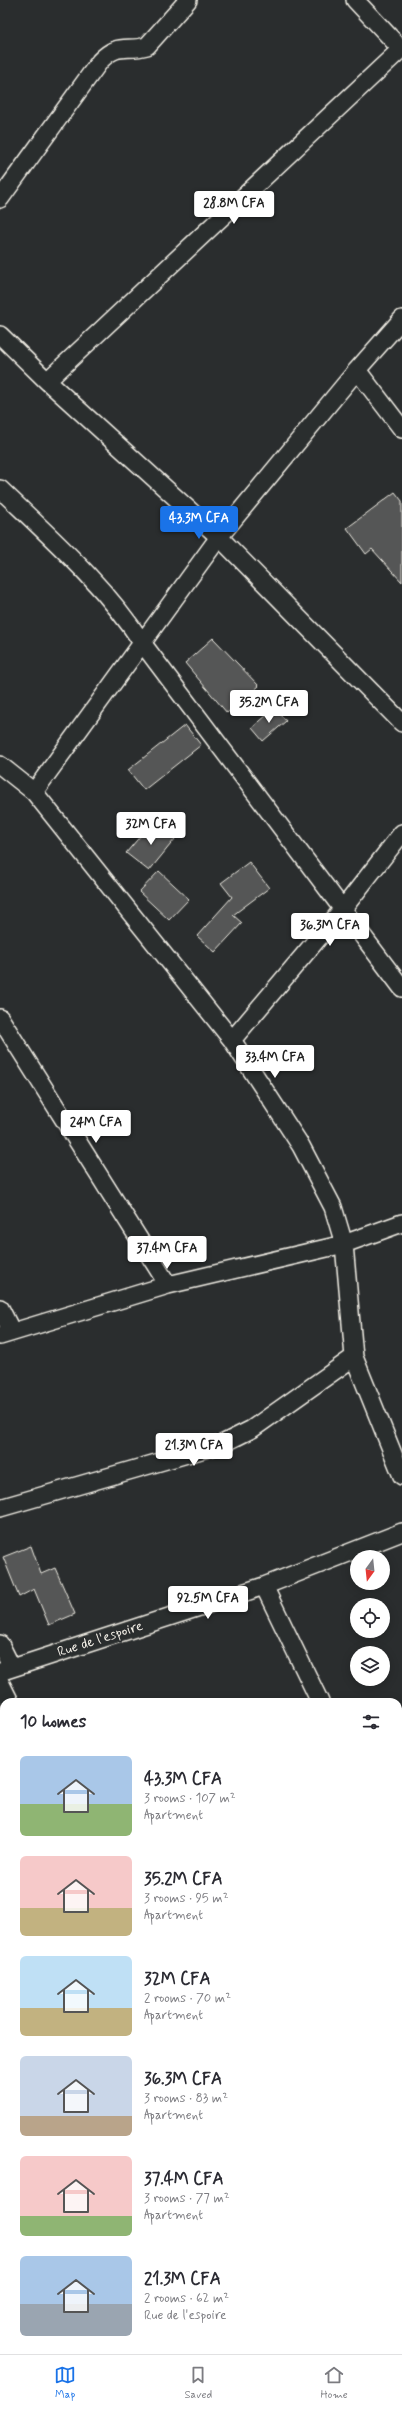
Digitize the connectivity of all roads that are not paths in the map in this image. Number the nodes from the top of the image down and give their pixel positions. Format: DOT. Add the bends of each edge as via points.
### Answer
graph roads {
  1 [pos="188,0"];
  2 [pos="354,0"];
  3 [pos="402,49"];
  4 [pos="0,199"];
  5 [pos="402,319"];
  6 [pos="0,335"];
  7 [pos="357,370"];
  8 [pos="47,381"];
  9 [pos="402,429"];
  10 [pos="0,489"];
  11 [pos="219,537"];
  12 [pos="143,644"];
  13 [pos="402,723"];
  14 [pos="0,765"];
  15 [pos="34,792"];
  16 [pos="402,833"];
  17 [pos="342,910"];
  18 [pos="402,988"];
  19 [pos="0,1018"];
  20 [pos="232,1040"];
  21 [pos="402,1223"];
  22 [pos="344,1244"];
  23 [pos="168,1284"];
  24 [pos="0,1308"];
  25 [pos="6,1334"];
  26 [pos="354,1357"];
  27 [pos="402,1476"];
  28 [pos="0,1508"];
  29 [pos="402,1532"];
  30 [pos="264,1586"];
  31 [pos="0,1644"];
  32 [pos="6,1670"];
  33 [pos="0,1682"];
  34 [pos="8,1698"];
  35 [pos="318,1698"];
  1 -- 4 [label="street" via="147,46 115,48 100,61"];
  2 -- 3 [label="street"];
  3 -- 8 [label="street"];
  5 -- 7 [label="street"];
  6 -- 8 [label="street"];
  7 -- 9 [label="street"];
  7 -- 11 [label="street"];
  8 -- 11 [label="street"];
  10 -- 12 [label="street" via="100,587 126,617"];
  11 -- 12 [label="street"];
  11 -- 13 [label="street"];
  12 -- 15 [label="street"];
  12 -- 17 [label="street"];
  14 -- 15 [label="street"];
  15 -- 20 [label="street"];
  16 -- 17 [label="street"];
  17 -- 18 [label="street"];
  17 -- 20 [label="street"];
  19 -- 23 [label="street"];
  20 -- 22 [label="street" via="301,1146 333,1207"];
  21 -- 22 [label="street"];
  22 -- 23 [label="street"];
  22 -- 26 [label="street"];
  23 -- 25 [label="street"];
  24 -- 25 [label="street"];
  26 -- 27 [label="street"];
  26 -- 28 [label="street" via="252,1429 233,1439"];
  29 -- 30 [label="street, Rue de l'espoire"];
  30 -- 32 [label="street, Rue de l'espoire"];
  30 -- 35 [label="street"];
  31 -- 32 [label="street"];
  33 -- 34 [label="street"];
}
